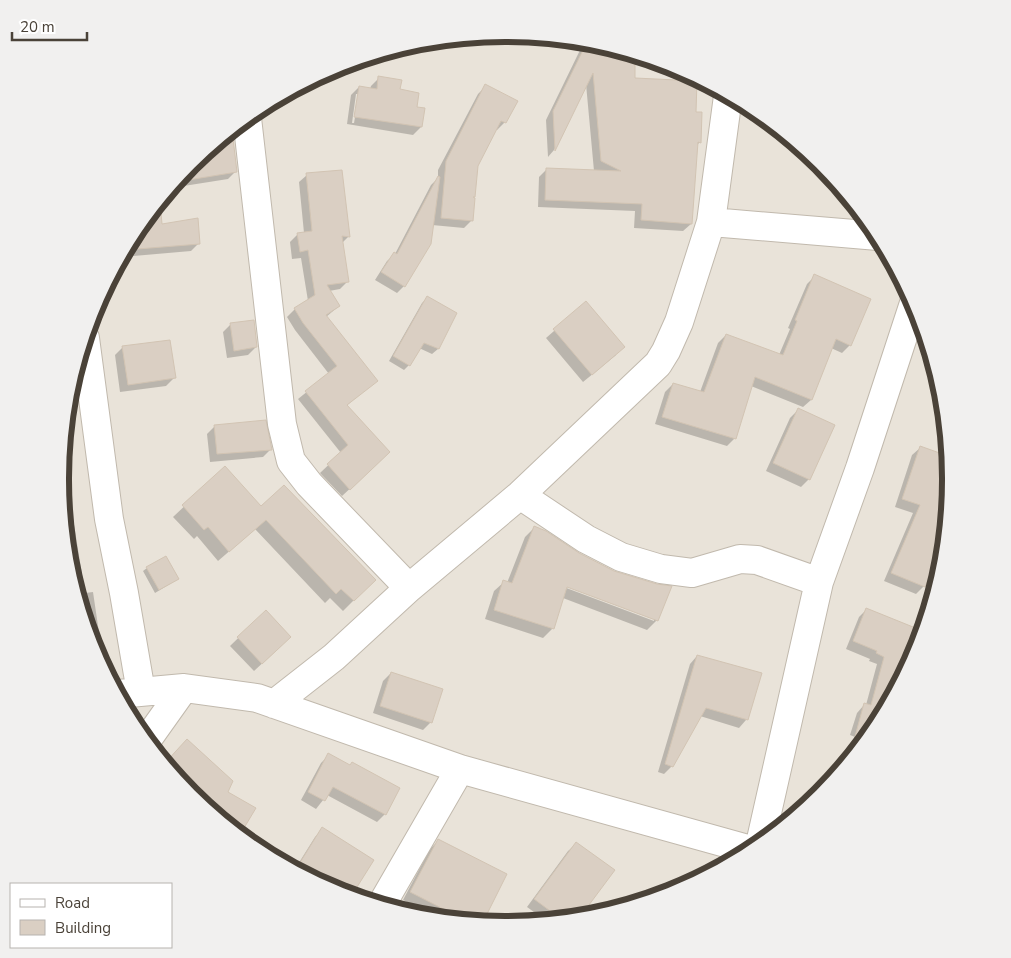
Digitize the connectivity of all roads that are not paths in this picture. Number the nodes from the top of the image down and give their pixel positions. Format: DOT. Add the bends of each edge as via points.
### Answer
graph roads {
  1 [pos="727,103"];
  2 [pos="248,127"];
  3 [pos="711,222"];
  4 [pos="867,235"];
  5 [pos="910,315"];
  6 [pos="87,355"];
  7 [pos="520,495"];
  8 [pos="819,582"];
  9 [pos="409,588"];
  10 [pos="184,688"];
  11 [pos="130,693"];
  12 [pos="274,704"];
  13 [pos="151,734"];
  14 [pos="460,769"];
  15 [pos="763,831"];
  16 [pos="740,847"];
  17 [pos="385,898"];
  1 -- 3 [label="street"];
  2 -- 9 [label="street" via="282,424 291,461"];
  3 -- 4 [label="street"];
  3 -- 7 [label="street" via="679,322 658,364"];
  5 -- 8 [label="street"];
  6 -- 11 [label="street" via="109,519 124,593"];
  7 -- 8 [label="street" via="586,539 620,557 692,573 740,559 757,560"];
  7 -- 9 [label="street"];
  8 -- 15 [label="street"];
  9 -- 12 [label="street" via="334,658"];
  10 -- 11 [label="street"];
  10 -- 12 [label="street" via="257,698"];
  10 -- 13 [label="street"];
  12 -- 14 [label="street"];
  14 -- 16 [label="street"];
  14 -- 17 [label="street"];
}
